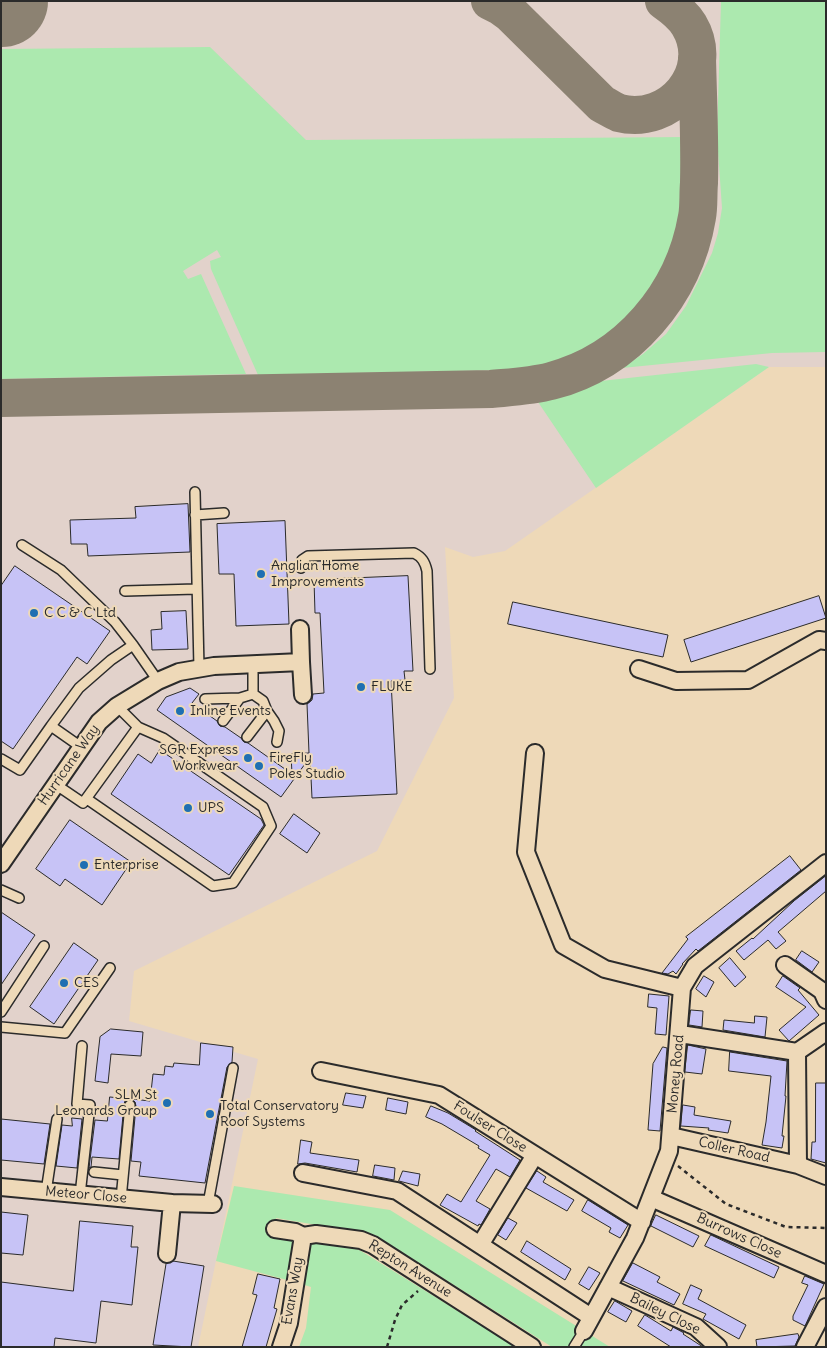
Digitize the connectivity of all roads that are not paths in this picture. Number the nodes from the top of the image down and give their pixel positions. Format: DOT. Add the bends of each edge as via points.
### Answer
graph roads {
  1 [pos="195,492"];
  2 [pos="224,513"];
  3 [pos="195,515"];
  4 [pos="22,545"];
  5 [pos="301,568"];
  6 [pos="196,589"];
  7 [pos="125,591"];
  8 [pos="300,629"];
  9 [pos="826,641"];
  10 [pos="133,645"];
  11 [pos="301,662"];
  12 [pos="253,664"];
  13 [pos="199,668"];
  14 [pos="430,668"];
  15 [pos="639,669"];
  16 [pos="158,681"];
  17 [pos="253,694"];
  18 [pos="303,695"];
  19 [pos="240,698"];
  20 [pos="206,699"];
  21 [pos="117,706"];
  22 [pos="267,711"];
  23 [pos="223,721"];
  24 [pos="51,726"];
  25 [pos="138,727"];
  26 [pos="248,737"];
  27 [pos="277,742"];
  28 [pos="81,747"];
  29 [pos="535,753"];
  30 [pos="1,759"];
  31 [pos="55,784"];
  32 [pos="87,799"];
  33 [pos="826,863"];
  34 [pos="1,864"];
  35 [pos="1,890"];
  36 [pos="19,898"];
  37 [pos="44,946"];
  38 [pos="785,966"];
  39 [pos="110,968"];
  40 [pos="682,988"];
  41 [pos="826,1000"];
  42 [pos="1,1012"];
  43 [pos="1,1027"];
  44 [pos="826,1032"];
  45 [pos="680,1034"];
  46 [pos="82,1046"];
  47 [pos="797,1052"];
  48 [pos="233,1068"];
  49 [pos="321,1071"];
  50 [pos="130,1105"];
  51 [pos="57,1119"];
  52 [pos="671,1136"];
  53 [pos="535,1155"];
  54 [pos="798,1165"];
  55 [pos="94,1172"];
  56 [pos="303,1173"];
  57 [pos="123,1175"];
  58 [pos="826,1176"];
  59 [pos="1,1187"];
  60 [pos="46,1192"];
  61 [pos="80,1195"];
  62 [pos="651,1198"];
  63 [pos="121,1199"];
  64 [pos="172,1203"];
  65 [pos="211,1204"];
  66 [pos="642,1222"];
  67 [pos="275,1229"];
  68 [pos="303,1236"];
  69 [pos="480,1245"];
  70 [pos="167,1254"];
  71 [pos="826,1274"];
  72 [pos="608,1287"];
  73 [pos="826,1307"];
  74 [pos="587,1324"];
  75 [pos="281,1347"];
  76 [pos="532,1347"];
  77 [pos="574,1347"];
  78 [pos="718,1347"];
  79 [pos="805,1347"];
  1 -- 3 [label="lane"];
  2 -- 3 [label="lane"];
  3 -- 6 [label="lane"];
  4 -- 10 [label="lane" via="61,570 115,622"];
  5 -- 14 [label="lane" via="302,560 308,556 419,555 427,571"];
  6 -- 7 [label="lane"];
  6 -- 13 [label="lane"];
  8 -- 11 [label="street"];
  9 -- 15 [label="street" via="819,640 748,680 676,680"];
  10 -- 16 [label="lane"];
  10 -- 24 [label="lane" via="79,688"];
  11 -- 12 [label="street, Hurricane Way"];
  11 -- 18 [label="street"];
  12 -- 13 [label="street, Hurricane Way"];
  12 -- 17 [label="lane"];
  13 -- 16 [label="street, Hurricane Way"];
  16 -- 21 [label="street, Hurricane Way"];
  17 -- 19 [label="lane"];
  17 -- 22 [label="lane" via="263,701"];
  19 -- 20 [label="lane"];
  19 -- 23 [label="lane"];
  21 -- 25 [label="lane"];
  21 -- 28 [label="street, Hurricane Way" via="99,722"];
  22 -- 26 [label="lane"];
  22 -- 27 [label="lane" via="279,731"];
  24 -- 28 [label="lane"];
  24 -- 30 [label="lane" via="20,770"];
  25 -- 32 [label="lane"];
  25 -- 32 [label="lane" via="163,738 263,807 271,826 233,883 213,886"];
  28 -- 31 [label="street, Hurricane Way"];
  29 -- 40 [label="street" via="526,852 562,945 605,969"];
  31 -- 32 [label="lane" via="83,803"];
  31 -- 34 [label="street, Hurricane Way"];
  33 -- 40 [label="street, Money Road" via="696,966"];
  35 -- 36 [label="lane"];
  37 -- 42 [label="lane"];
  38 -- 41 [label="street" via="822,991"];
  39 -- 43 [label="lane" via="65,1033"];
  40 -- 45 [label="street, Money Road"];
  44 -- 47 [label="street"];
  45 -- 47 [label="street"];
  45 -- 52 [label="street, Money Road"];
  46 -- 61 [label="lane" via="77,1104 90,1105"];
  47 -- 54 [label="street"];
  48 -- 65 [label="lane"];
  49 -- 53 [label="street, Foulser Close" via="439,1095"];
  50 -- 57 [label="lane"];
  51 -- 60 [label="lane"];
  52 -- 54 [label="street, Coller Road"];
  52 -- 62 [label="street, Money Road" via="667,1157"];
  53 -- 66 [label="street, Foulser Close"];
  53 -- 69 [label="street"];
  54 -- 58 [label="street, Coller Road"];
  55 -- 57 [label="lane"];
  56 -- 69 [label="street" via="397,1191"];
  57 -- 63 [label="lane"];
  59 -- 60 [label="street, Meteor Close"];
  60 -- 61 [label="street, Meteor Close"];
  61 -- 63 [label="street, Meteor Close"];
  62 -- 66 [label="street, Money Road"];
  62 -- 71 [label="street, Burrows Close"];
  63 -- 64 [label="street, Meteor Close"];
  64 -- 65 [label="street, Meteor Close"];
  64 -- 70 [label="street"];
  66 -- 72 [label="street, Money Road"];
  67 -- 68 [label="street, Repton Avenue"];
  68 -- 75 [label="street, Evans Way" via="289,1323"];
  68 -- 76 [label="street, Repton Avenue" via="316,1234 361,1240 373,1245"];
  69 -- 74 [label="street"];
  72 -- 74 [label="street, Money Road"];
  72 -- 78 [label="street, Bailey Close" via="696,1327"];
  73 -- 79 [label="street"];
  74 -- 77 [label="lane"];
}
